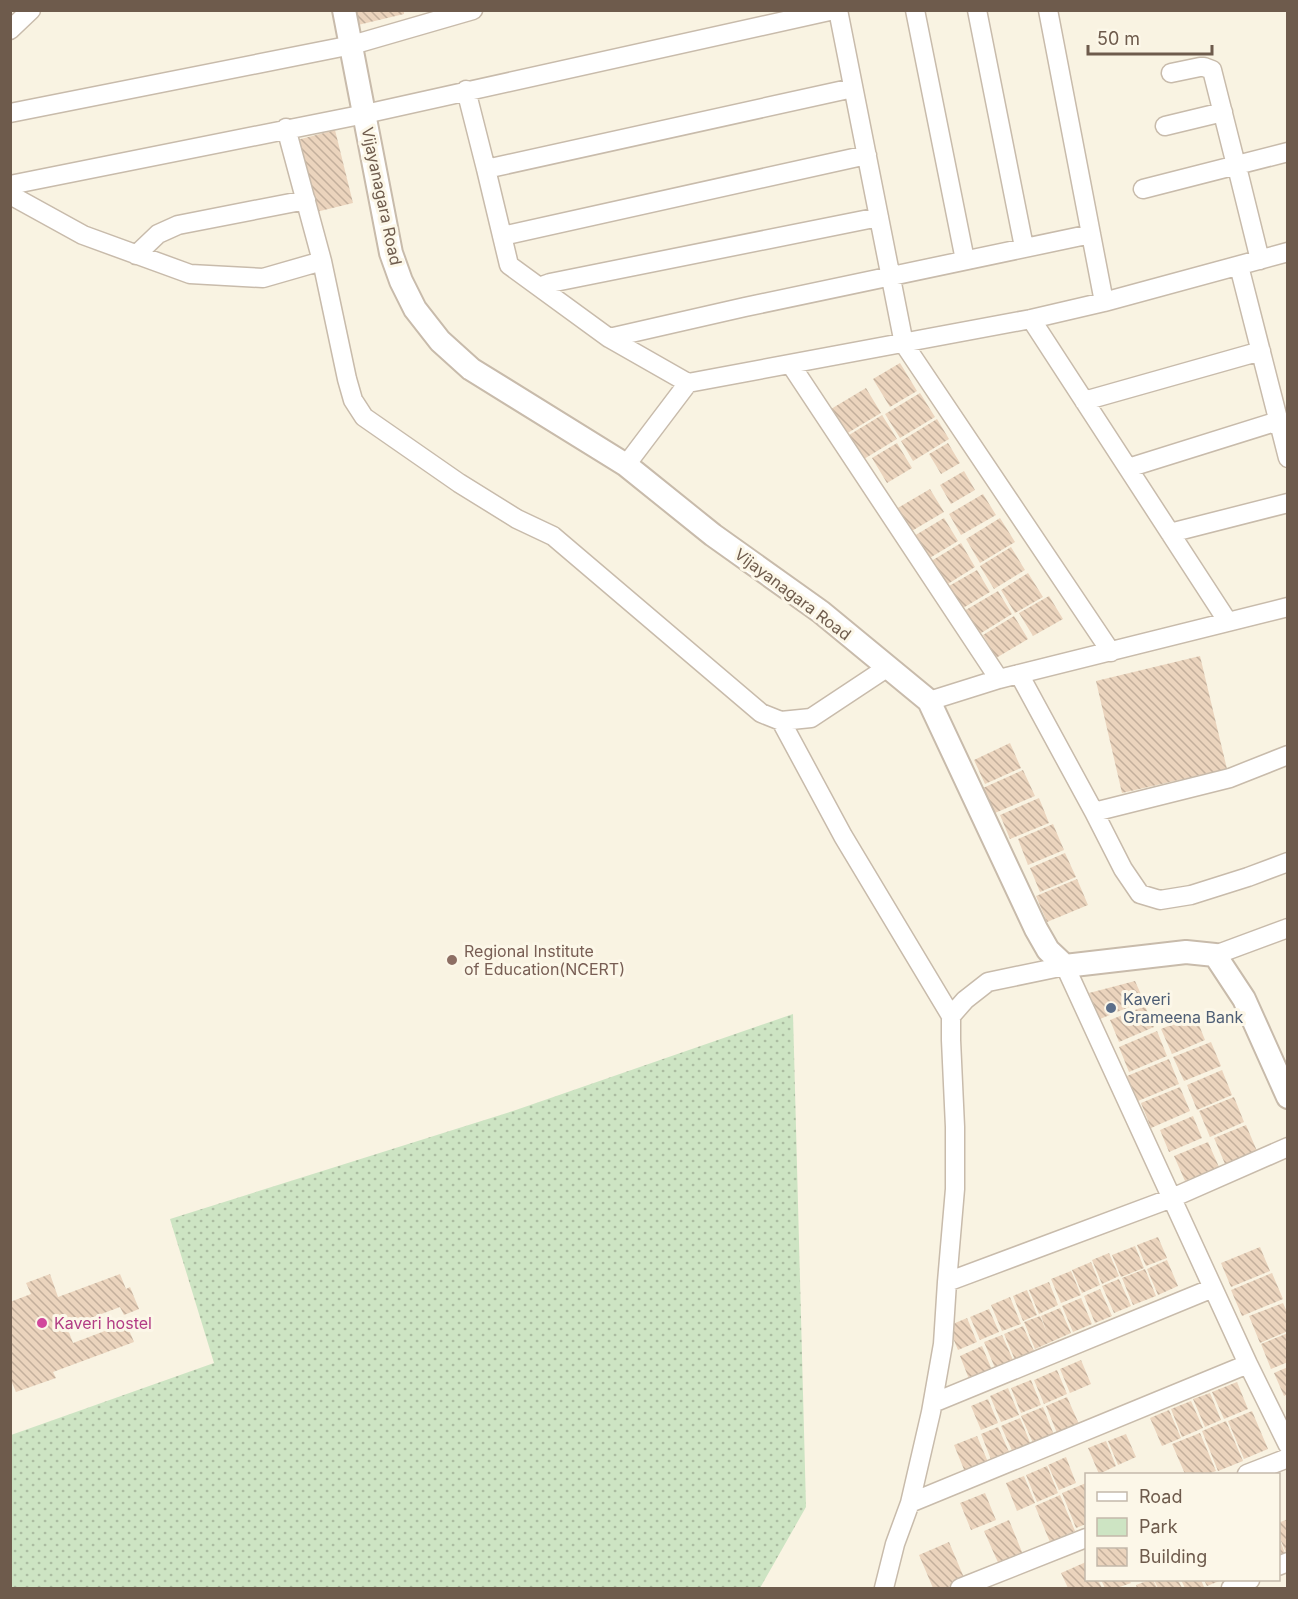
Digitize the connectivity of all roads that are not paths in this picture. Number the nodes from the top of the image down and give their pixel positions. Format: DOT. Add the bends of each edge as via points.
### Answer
graph roads {
  1 [pos="32,10"];
  2 [pos="344,10"];
  3 [pos="836,10"];
  4 [pos="915,10"];
  5 [pos="977,10"];
  6 [pos="1048,10"];
  7 [pos="473,11"];
  8 [pos="10,30"];
  9 [pos="352,45"];
  10 [pos="1171,74"];
  11 [pos="853,88"];
  12 [pos="466,90"];
  13 [pos="1222,112"];
  14 [pos="10,113"];
  15 [pos="364,114"];
  16 [pos="1165,126"];
  17 [pos="286,128"];
  18 [pos="1287,152"];
  19 [pos="867,155"];
  20 [pos="486,169"];
  21 [pos="1237,170"];
  22 [pos="10,187"];
  23 [pos="1143,189"];
  24 [pos="306,201"];
  25 [pos="879,216"];
  26 [pos="1091,234"];
  27 [pos="502,236"];
  28 [pos="1024,247"];
  29 [pos="1287,252"];
  30 [pos="136,255"];
  31 [pos="965,260"];
  32 [pos="1260,260"];
  33 [pos="322,261"];
  34 [pos="1239,266"];
  35 [pos="890,276"];
  36 [pos="539,287"];
  37 [pos="1104,302"];
  38 [pos="1030,318"];
  39 [pos="609,338"];
  40 [pos="904,344"];
  41 [pos="1261,351"];
  42 [pos="791,365"];
  43 [pos="688,383"];
  44 [pos="1084,401"];
  45 [pos="1278,422"];
  46 [pos="1287,458"];
  47 [pos="626,465"];
  48 [pos="1128,468"];
  49 [pos="1287,503"];
  50 [pos="1170,533"];
  51 [pos="1287,607"];
  52 [pos="1228,622"];
  53 [pos="1110,652"];
  54 [pos="888,667"];
  55 [pos="1019,674"];
  56 [pos="999,680"];
  57 [pos="929,701"];
  58 [pos="781,721"];
  59 [pos="1287,755"];
  60 [pos="1094,812"];
  61 [pos="1287,862"];
  62 [pos="1287,928"];
  63 [pos="1215,955"];
  64 [pos="1065,966"];
  65 [pos="951,1016"];
  66 [pos="1287,1097"];
  67 [pos="1287,1147"];
  68 [pos="1172,1198"];
  69 [pos="947,1282"];
  70 [pos="1213,1288"];
  71 [pos="1248,1364"];
  72 [pos="933,1403"];
  73 [pos="1287,1445"];
  74 [pos="1287,1458"];
  75 [pos="1250,1473"];
  76 [pos="910,1503"];
  77 [pos="1085,1538"];
  78 [pos="1248,1581"];
  79 [pos="885,1588"];
  80 [pos="960,1588"];
  81 [pos="1231,1588"];
  1 -- 8 [label="street"];
  2 -- 9 [label="street, Vijayanagara Road"];
  3 -- 11 [label="street"];
  3 -- 12 [label="street"];
  4 -- 31 [label="street"];
  5 -- 28 [label="street"];
  6 -- 26 [label="street"];
  7 -- 9 [label="street"];
  9 -- 14 [label="street"];
  9 -- 15 [label="street, Vijayanagara Road"];
  10 -- 13 [label="street" via="1200,67 1212,70"];
  11 -- 19 [label="street"];
  11 -- 20 [label="street"];
  12 -- 15 [label="street"];
  12 -- 20 [label="street"];
  13 -- 16 [label="street"];
  13 -- 21 [label="street"];
  15 -- 17 [label="street"];
  15 -- 47 [label="street, Vijayanagara Road" via="392,253 415,309 440,341 471,369"];
  17 -- 22 [label="street"];
  17 -- 24 [label="street"];
  18 -- 21 [label="street"];
  19 -- 25 [label="street"];
  19 -- 27 [label="street"];
  20 -- 27 [label="street"];
  21 -- 23 [label="street"];
  21 -- 32 [label="street"];
  22 -- 30 [label="street" via="14,197 83,236"];
  24 -- 30 [label="street" via="178,225 158,234"];
  24 -- 33 [label="street"];
  25 -- 35 [label="street"];
  25 -- 36 [label="street"];
  26 -- 28 [label="street"];
  26 -- 37 [label="street"];
  27 -- 36 [label="street" via="509,265"];
  28 -- 31 [label="street"];
  29 -- 32 [label="street"];
  30 -- 33 [label="street" via="190,274 263,278"];
  31 -- 35 [label="street"];
  32 -- 34 [label="street"];
  33 -- 58 [label="street" via="347,379 353,400 364,417 459,483 553,536 761,713"];
  34 -- 37 [label="street"];
  34 -- 41 [label="street"];
  35 -- 39 [label="street"];
  35 -- 40 [label="street"];
  36 -- 39 [label="street"];
  37 -- 38 [label="street"];
  38 -- 40 [label="street"];
  38 -- 44 [label="street"];
  39 -- 43 [label="street"];
  40 -- 42 [label="street"];
  40 -- 53 [label="street"];
  41 -- 44 [label="street"];
  41 -- 45 [label="street"];
  42 -- 43 [label="street"];
  42 -- 56 [label="street"];
  43 -- 47 [label="street"];
  44 -- 48 [label="street"];
  45 -- 46 [label="street"];
  45 -- 48 [label="street"];
  47 -- 54 [label="street, Vijayanagara Road"];
  48 -- 50 [label="street"];
  49 -- 50 [label="street"];
  50 -- 52 [label="street"];
  51 -- 52 [label="street"];
  52 -- 53 [label="street"];
  53 -- 55 [label="street"];
  54 -- 57 [label="street, Vijayanagara Road"];
  54 -- 58 [label="street" via="811,718"];
  55 -- 56 [label="street"];
  55 -- 60 [label="street"];
  56 -- 57 [label="street"];
  57 -- 64 [label="street, Vijayanagara Road" via="1036,930 1048,950"];
  58 -- 65 [label="street" via="843,836"];
  59 -- 60 [label="street" via="1230,778"];
  60 -- 61 [label="street" via="1140,894 1160,900 1191,895"];
  62 -- 63 [label="street"];
  63 -- 64 [label="street" via="1186,952"];
  63 -- 66 [label="street" via="1244,999"];
  64 -- 65 [label="street" via="988,982"];
  64 -- 68 [label="street"];
  65 -- 69 [label="street" via="955,1189"];
  67 -- 68 [label="street"];
  68 -- 69 [label="street"];
  68 -- 70 [label="street"];
  69 -- 72 [label="street" via="943,1344"];
  70 -- 71 [label="street"];
  70 -- 72 [label="street"];
  71 -- 73 [label="street"];
  71 -- 76 [label="street"];
  72 -- 76 [label="street"];
  74 -- 75 [label="street"];
  76 -- 79 [label="street"];
  77 -- 80 [label="street"];
  78 -- 81 [label="street"];
}
